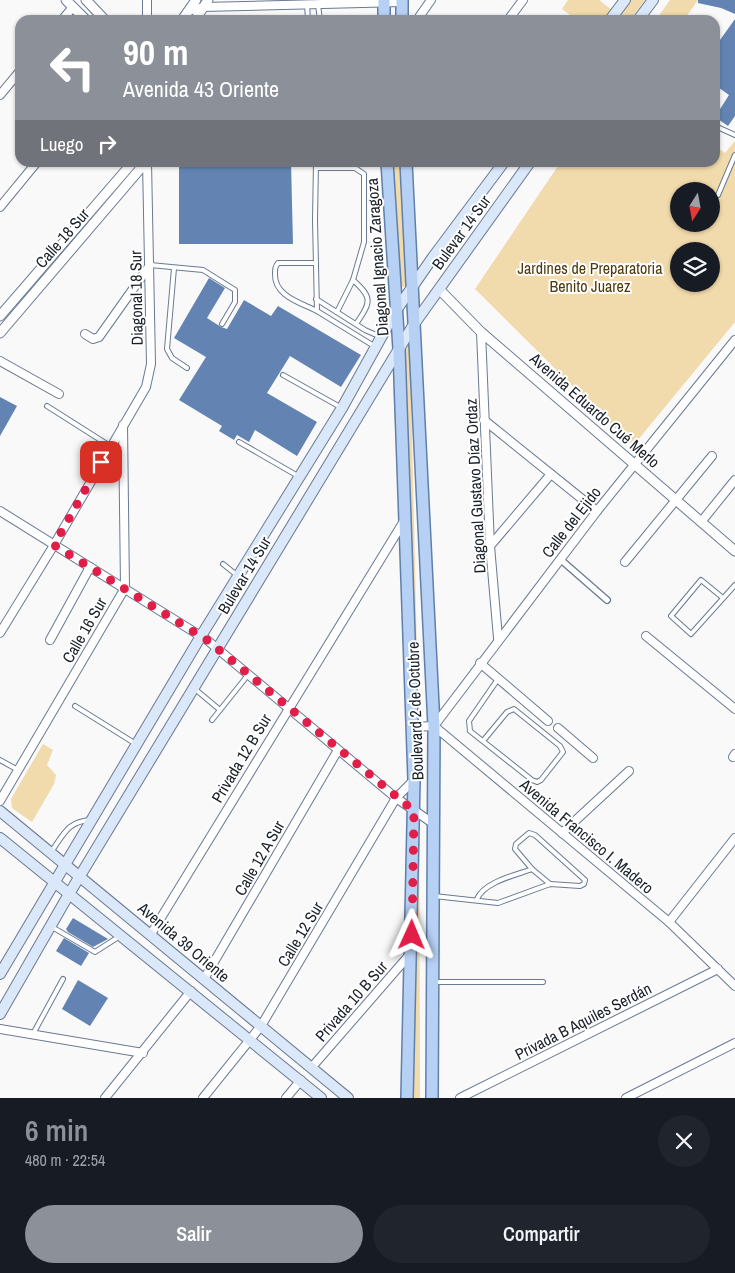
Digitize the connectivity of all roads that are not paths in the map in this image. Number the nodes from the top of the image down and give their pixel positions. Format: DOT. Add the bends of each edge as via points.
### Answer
graph roads {
  1 [pos="86,0"];
  2 [pos="147,0"];
  3 [pos="431,0"];
  4 [pos="523,0"];
  5 [pos="624,0"];
  6 [pos="653,0"];
  7 [pos="384,1"];
  8 [pos="402,1"];
  9 [pos="203,2"];
  10 [pos="70,3"];
  11 [pos="307,4"];
  12 [pos="318,4"];
  13 [pos="64,15"];
  14 [pos="81,15"];
  15 [pos="101,15"];
  16 [pos="147,15"];
  17 [pos="186,15"];
  18 [pos="196,15"];
  19 [pos="308,15"];
  20 [pos="319,15"];
  21 [pos="384,15"];
  22 [pos="402,15"];
  23 [pos="420,15"];
  24 [pos="512,15"];
  25 [pos="614,15"];
  26 [pos="642,15"];
  27 [pos="15,76"];
  28 [pos="0,95"];
  29 [pos="720,128"];
  30 [pos="735,135"];
  31 [pos="735,156"];
  32 [pos="33,167"];
  33 [pos="129,167"];
  34 [pos="142,167"];
  35 [pos="146,167"];
  36 [pos="387,167"];
  37 [pos="406,167"];
  38 [pos="500,167"];
  39 [pos="526,167"];
  40 [pos="316,168"];
  41 [pos="720,190"];
  42 [pos="0,207"];
  43 [pos="315,263"];
  44 [pos="150,265"];
  45 [pos="174,268"];
  46 [pos="353,280"];
  47 [pos="412,286"];
  48 [pos="439,289"];
  49 [pos="316,299"];
  50 [pos="317,311"];
  51 [pos="337,312"];
  52 [pos="396,312"];
  53 [pos="0,316"];
  54 [pos="222,324"];
  55 [pos="356,324"];
  56 [pos="414,324"];
  57 [pos="1,329"];
  58 [pos="481,332"];
  59 [pos="85,334"];
  60 [pos="381,337"];
  61 [pos="735,340"];
  62 [pos="375,347"];
  63 [pos="399,349"];
  64 [pos="0,361"];
  65 [pos="188,368"];
  66 [pos="284,375"];
  67 [pos="59,394"];
  68 [pos="47,406"];
  69 [pos="342,408"];
  70 [pos="484,420"];
  71 [pos="122,425"];
  72 [pos="239,442"];
  73 [pos="110,446"];
  74 [pos="712,456"];
  75 [pos="636,464"];
  76 [pos="551,474"];
  77 [pos="298,476"];
  78 [pos="735,480"];
  79 [pos="675,499"];
  80 [pos="597,511"];
  81 [pos="1,513"];
  82 [pos="404,521"];
  83 [pos="701,522"];
  84 [pos="54,545"];
  85 [pos="490,546"];
  86 [pos="735,551"];
  87 [pos="560,559"];
  88 [pos="625,562"];
  89 [pos="223,564"];
  90 [pos="90,567"];
  91 [pos="238,576"];
  92 [pos="735,584"];
  93 [pos="125,588"];
  94 [pos="723,598"];
  95 [pos="607,600"];
  96 [pos="0,632"];
  97 [pos="200,636"];
  98 [pos="646,636"];
  99 [pos="498,638"];
  100 [pos="50,640"];
  101 [pos="217,649"];
  102 [pos="480,663"];
  103 [pos="248,674"];
  104 [pos="498,679"];
  105 [pos="194,688"];
  106 [pos="75,706"];
  107 [pos="288,708"];
  108 [pos="735,709"];
  109 [pos="220,710"];
  110 [pos="212,720"];
  111 [pos="548,721"];
  112 [pos="434,726"];
  113 [pos="412,727"];
  114 [pos="558,728"];
  115 [pos="483,741"];
  116 [pos="136,744"];
  117 [pos="338,750"];
  118 [pos="593,758"];
  119 [pos="0,760"];
  120 [pos="18,770"];
  121 [pos="629,771"];
  122 [pos="414,780"];
  123 [pos="396,798"];
  124 [pos="0,801"];
  125 [pos="0,811"];
  126 [pos="414,811"];
  127 [pos="91,820"];
  128 [pos="434,824"];
  129 [pos="562,833"];
  130 [pos="0,838"];
  131 [pos="735,838"];
  132 [pos="51,852"];
  133 [pos="65,863"];
  134 [pos="532,868"];
  135 [pos="80,876"];
  136 [pos="54,882"];
  137 [pos="550,884"];
  138 [pos="68,894"];
  139 [pos="434,896"];
  140 [pos="476,899"];
  141 [pos="669,922"];
  142 [pos="50,926"];
  143 [pos="151,934"];
  144 [pos="121,935"];
  145 [pos="411,952"];
  146 [pos="718,969"];
  147 [pos="0,974"];
  148 [pos="63,978"];
  149 [pos="204,979"];
  150 [pos="434,982"];
  151 [pos="543,982"];
  152 [pos="735,986"];
  153 [pos="191,991"];
  154 [pos="0,1014"];
  155 [pos="261,1026"];
  156 [pos="0,1029"];
  157 [pos="33,1034"];
  158 [pos="250,1040"];
  159 [pos="735,1043"];
  160 [pos="143,1053"];
  161 [pos="312,1067"];
  162 [pos="301,1080"];
  163 [pos="105,1098"];
  164 [pos="203,1098"];
  165 [pos="286,1098"];
  166 [pos="321,1098"];
  167 [pos="348,1098"];
  168 [pos="407,1098"];
  169 [pos="432,1098"];
  170 [pos="460,1098"];
  171 [pos="626,1098"];
  1 -- 15 [label="street"];
  2 -- 16 [label="street"];
  3 -- 23 [label="street"];
  4 -- 24 [label="street"];
  5 -- 25 [label="main road"];
  6 -- 26 [label="main road"];
  7 -- 8 [label="street"];
  7 -- 12 [label="street"];
  7 -- 21 [label="main road"];
  8 -- 22 [label="main road"];
  9 -- 11 [label="street"];
  9 -- 17 [label="street"];
  9 -- 18 [label="street"];
  10 -- 13 [label="street"];
  10 -- 14 [label="street"];
  11 -- 12 [label="street"];
  11 -- 19 [label="lane"];
  12 -- 20 [label="lane"];
  27 -- 28 [label="street"];
  29 -- 30 [label="lane"];
  31 -- 41 [label="lane"];
  32 -- 42 [label="street"];
  33 -- 53 [label="street, Calle 18 Sur"];
  34 -- 57 [label="street, Calle 18 Sur"];
  35 -- 44 [label="street, Diagonal 18 Sur"];
  36 -- 52 [label="main road, Diagonal Ignacio Zaragoza"];
  37 -- 47 [label="main road, Diagonal Ignacio Zaragoza"];
  38 -- 47 [label="main road, Bulevar 14 Sur"];
  39 -- 48 [label="main road, Bulevar 14 Sur"];
  40 -- 43 [label="lane"];
  40 -- 46 [label="lane" via="355,168 364,174 364,242"];
  43 -- 49 [label="lane"];
  43 -- 50 [label="lane" via="278,263 274,280 283,294"];
  44 -- 45 [label="lane"];
  44 -- 59 [label="street" via="99,336 93,339"];
  44 -- 71 [label="street, Diagonal 18 Sur" via="150,375"];
  45 -- 54 [label="lane" via="202,270 235,290 235,302"];
  45 -- 65 [label="lane" via="167,349 172,358"];
  46 -- 51 [label="lane"];
  46 -- 55 [label="lane" via="368,300 366,310"];
  47 -- 52 [label="main road, Bulevar 14 Sur"];
  47 -- 56 [label="main road, Diagonal Ignacio Zaragoza"];
  48 -- 56 [label="main road, Bulevar 14 Sur"];
  48 -- 58 [label="street, Avenida Eduardo Cué Merlo"];
  49 -- 50 [label="lane"];
  49 -- 51 [label="lane"];
  50 -- 62 [label="lane"];
  51 -- 55 [label="lane"];
  52 -- 60 [label="main road, Bulevar 14 Sur"];
  52 -- 63 [label="main road, Diagonal Ignacio Zaragoza"];
  55 -- 60 [label="lane"];
  56 -- 63 [label="main road, Bulevar 14 Sur"];
  56 -- 112 [label="main road, Boulevard 2 de Octubre"];
  58 -- 70 [label="street, Diagonal Gustavo Díaz Ordaz"];
  58 -- 75 [label="street, Avenida Eduardo Cué Merlo"];
  60 -- 62 [label="main road, Bulevar 14 Sur"];
  61 -- 75 [label="street, Calle del Ejido"];
  62 -- 69 [label="main road, Bulevar 14 Sur"];
  63 -- 82 [label="main road, Boulevard 2 de Octubre"];
  63 -- 101 [label="main road, Bulevar 14 Sur"];
  64 -- 67 [label="street"];
  66 -- 69 [label="lane"];
  68 -- 73 [label="lane"];
  69 -- 77 [label="main road, Bulevar 14 Sur"];
  70 -- 76 [label="street"];
  70 -- 85 [label="street, Diagonal Gustavo Díaz Ordaz"];
  71 -- 73 [label="street"];
  71 -- 93 [label="street, Calle 16 Sur"];
  72 -- 77 [label="lane"];
  73 -- 84 [label="street"];
  74 -- 79 [label="street"];
  75 -- 79 [label="street, Avenida Eduardo Cué Merlo"];
  75 -- 80 [label="street, Calle del Ejido"];
  76 -- 80 [label="street"];
  76 -- 85 [label="street"];
  77 -- 91 [label="main road, Bulevar 14 Sur"];
  78 -- 83 [label="street"];
  79 -- 83 [label="street, Avenida Eduardo Cué Merlo"];
  79 -- 88 [label="street"];
  80 -- 87 [label="street, Calle del Ejido"];
  81 -- 84 [label="street"];
  82 -- 107 [label="street, Privada 12 B Sur"];
  82 -- 113 [label="main road, Boulevard 2 de Octubre"];
  83 -- 86 [label="street, Avenida Eduardo Cué Merlo"];
  84 -- 90 [label="street"];
  84 -- 96 [label="street"];
  85 -- 99 [label="street, Diagonal Gustavo Díaz Ordaz"];
  87 -- 95 [label="street"];
  87 -- 99 [label="street, Calle del Ejido"];
  89 -- 91 [label="lane"];
  90 -- 93 [label="street"];
  90 -- 100 [label="street"];
  91 -- 97 [label="main road, Bulevar 14 Sur"];
  92 -- 94 [label="lane"];
  93 -- 97 [label="street"];
  93 -- 120 [label="street, Calle 16 Sur"];
  94 -- 94 [label="lane" via="691,634 671,616 702,580"];
  97 -- 101 [label="street"];
  97 -- 116 [label="main road, Bulevar 14 Sur"];
  98 -- 108 [label="street"];
  99 -- 102 [label="street, Calle del Ejido"];
  101 -- 103 [label="street"];
  101 -- 105 [label="main road, Bulevar 14 Sur"];
  102 -- 104 [label="street"];
  102 -- 112 [label="street, Calle del Ejido"];
  103 -- 107 [label="street"];
  103 -- 109 [label="lane"];
  104 -- 111 [label="street"];
  104 -- 115 [label="lane" via="468,725 470,731"];
  105 -- 109 [label="lane"];
  105 -- 135 [label="main road, Bulevar 14 Sur"];
  106 -- 116 [label="lane"];
  107 -- 117 [label="street"];
  107 -- 143 [label="street, Privada 12 B Sur"];
  109 -- 110 [label="lane"];
  112 -- 113 [label="street"];
  112 -- 128 [label="main road, Boulevard 2 de Octubre"];
  112 -- 129 [label="street, Avenida Francisco I. Madero"];
  113 -- 122 [label="main road, Boulevard 2 de Octubre"];
  114 -- 118 [label="street"];
  115 -- 115 [label="lane" via="537,782 563,752 560,746 514,709 507,712"];
  116 -- 127 [label="main road, Bulevar 14 Sur"];
  117 -- 123 [label="street"];
  117 -- 149 [label="street, Calle 12 A Sur"];
  119 -- 120 [label="lane"];
  120 -- 124 [label="street, Calle 16 Sur"];
  121 -- 129 [label="street"];
  122 -- 123 [label="street, Calle 12 Sur"];
  122 -- 126 [label="main road, Boulevard 2 de Octubre"];
  123 -- 126 [label="street"];
  123 -- 155 [label="street, Calle 12 Sur"];
  125 -- 132 [label="main road, Avenida 39 Oriente"];
  126 -- 128 [label="street"];
  126 -- 145 [label="main road, Boulevard 2 de Octubre"];
  127 -- 132 [label="lane" via="81,820 70,826"];
  127 -- 133 [label="main road, Bulevar 14 Sur"];
  128 -- 139 [label="main road, Boulevard 2 de Octubre"];
  129 -- 141 [label="street, Avenida Francisco I. Madero"];
  130 -- 136 [label="main road, Avenida 39 Oriente"];
  131 -- 141 [label="street"];
  132 -- 133 [label="main road, Avenida 39 Oriente"];
  133 -- 135 [label="main road, Avenida 39 Oriente"];
  133 -- 136 [label="main road, Bulevar 14 Sur"];
  134 -- 137 [label="lane"];
  134 -- 137 [label="lane" via="515,849 516,844 529,833 585,880 580,886"];
  134 -- 140 [label="lane" via="488,887"];
  135 -- 138 [label="main road, Bulevar 14 Sur"];
  135 -- 143 [label="main road, Avenida 39 Oriente"];
  136 -- 138 [label="main road, Avenida 39 Oriente"];
  136 -- 147 [label="main road, Bulevar 14 Sur"];
  137 -- 140 [label="lane" via="506,902"];
  138 -- 142 [label="main road, Bulevar 14 Sur"];
  138 -- 144 [label="main road, Avenida 39 Oriente"];
  139 -- 140 [label="lane"];
  139 -- 150 [label="main road, Boulevard 2 de Octubre"];
  141 -- 146 [label="street, Avenida Francisco I. Madero"];
  142 -- 144 [label="lane" via="95,952"];
  142 -- 154 [label="main road, Bulevar 14 Sur"];
  143 -- 149 [label="main road, Avenida 39 Oriente"];
  144 -- 153 [label="main road, Avenida 39 Oriente"];
  145 -- 161 [label="street, Privada 10 B Sur"];
  145 -- 168 [label="main road, Boulevard 2 de Octubre"];
  146 -- 152 [label="street, Avenida Francisco I. Madero"];
  146 -- 170 [label="street, Privada B Aquiles Serdán"];
  148 -- 157 [label="lane"];
  149 -- 155 [label="main road, Avenida 39 Oriente"];
  150 -- 151 [label="lane"];
  150 -- 169 [label="main road, Boulevard 2 de Octubre"];
  153 -- 158 [label="main road, Avenida 39 Oriente"];
  153 -- 160 [label="street"];
  155 -- 158 [label="street, Calle 12 Sur"];
  155 -- 161 [label="main road, Avenida 39 Oriente"];
  156 -- 157 [label="street"];
  157 -- 160 [label="street"];
  158 -- 162 [label="main road, Avenida 39 Oriente"];
  158 -- 164 [label="street, Calle 12 Sur"];
  159 -- 171 [label="street"];
  160 -- 163 [label="street"];
  161 -- 167 [label="main road, Avenida 39 Oriente"];
  162 -- 165 [label="street"];
  162 -- 166 [label="main road, Avenida 39 Oriente"];
}
